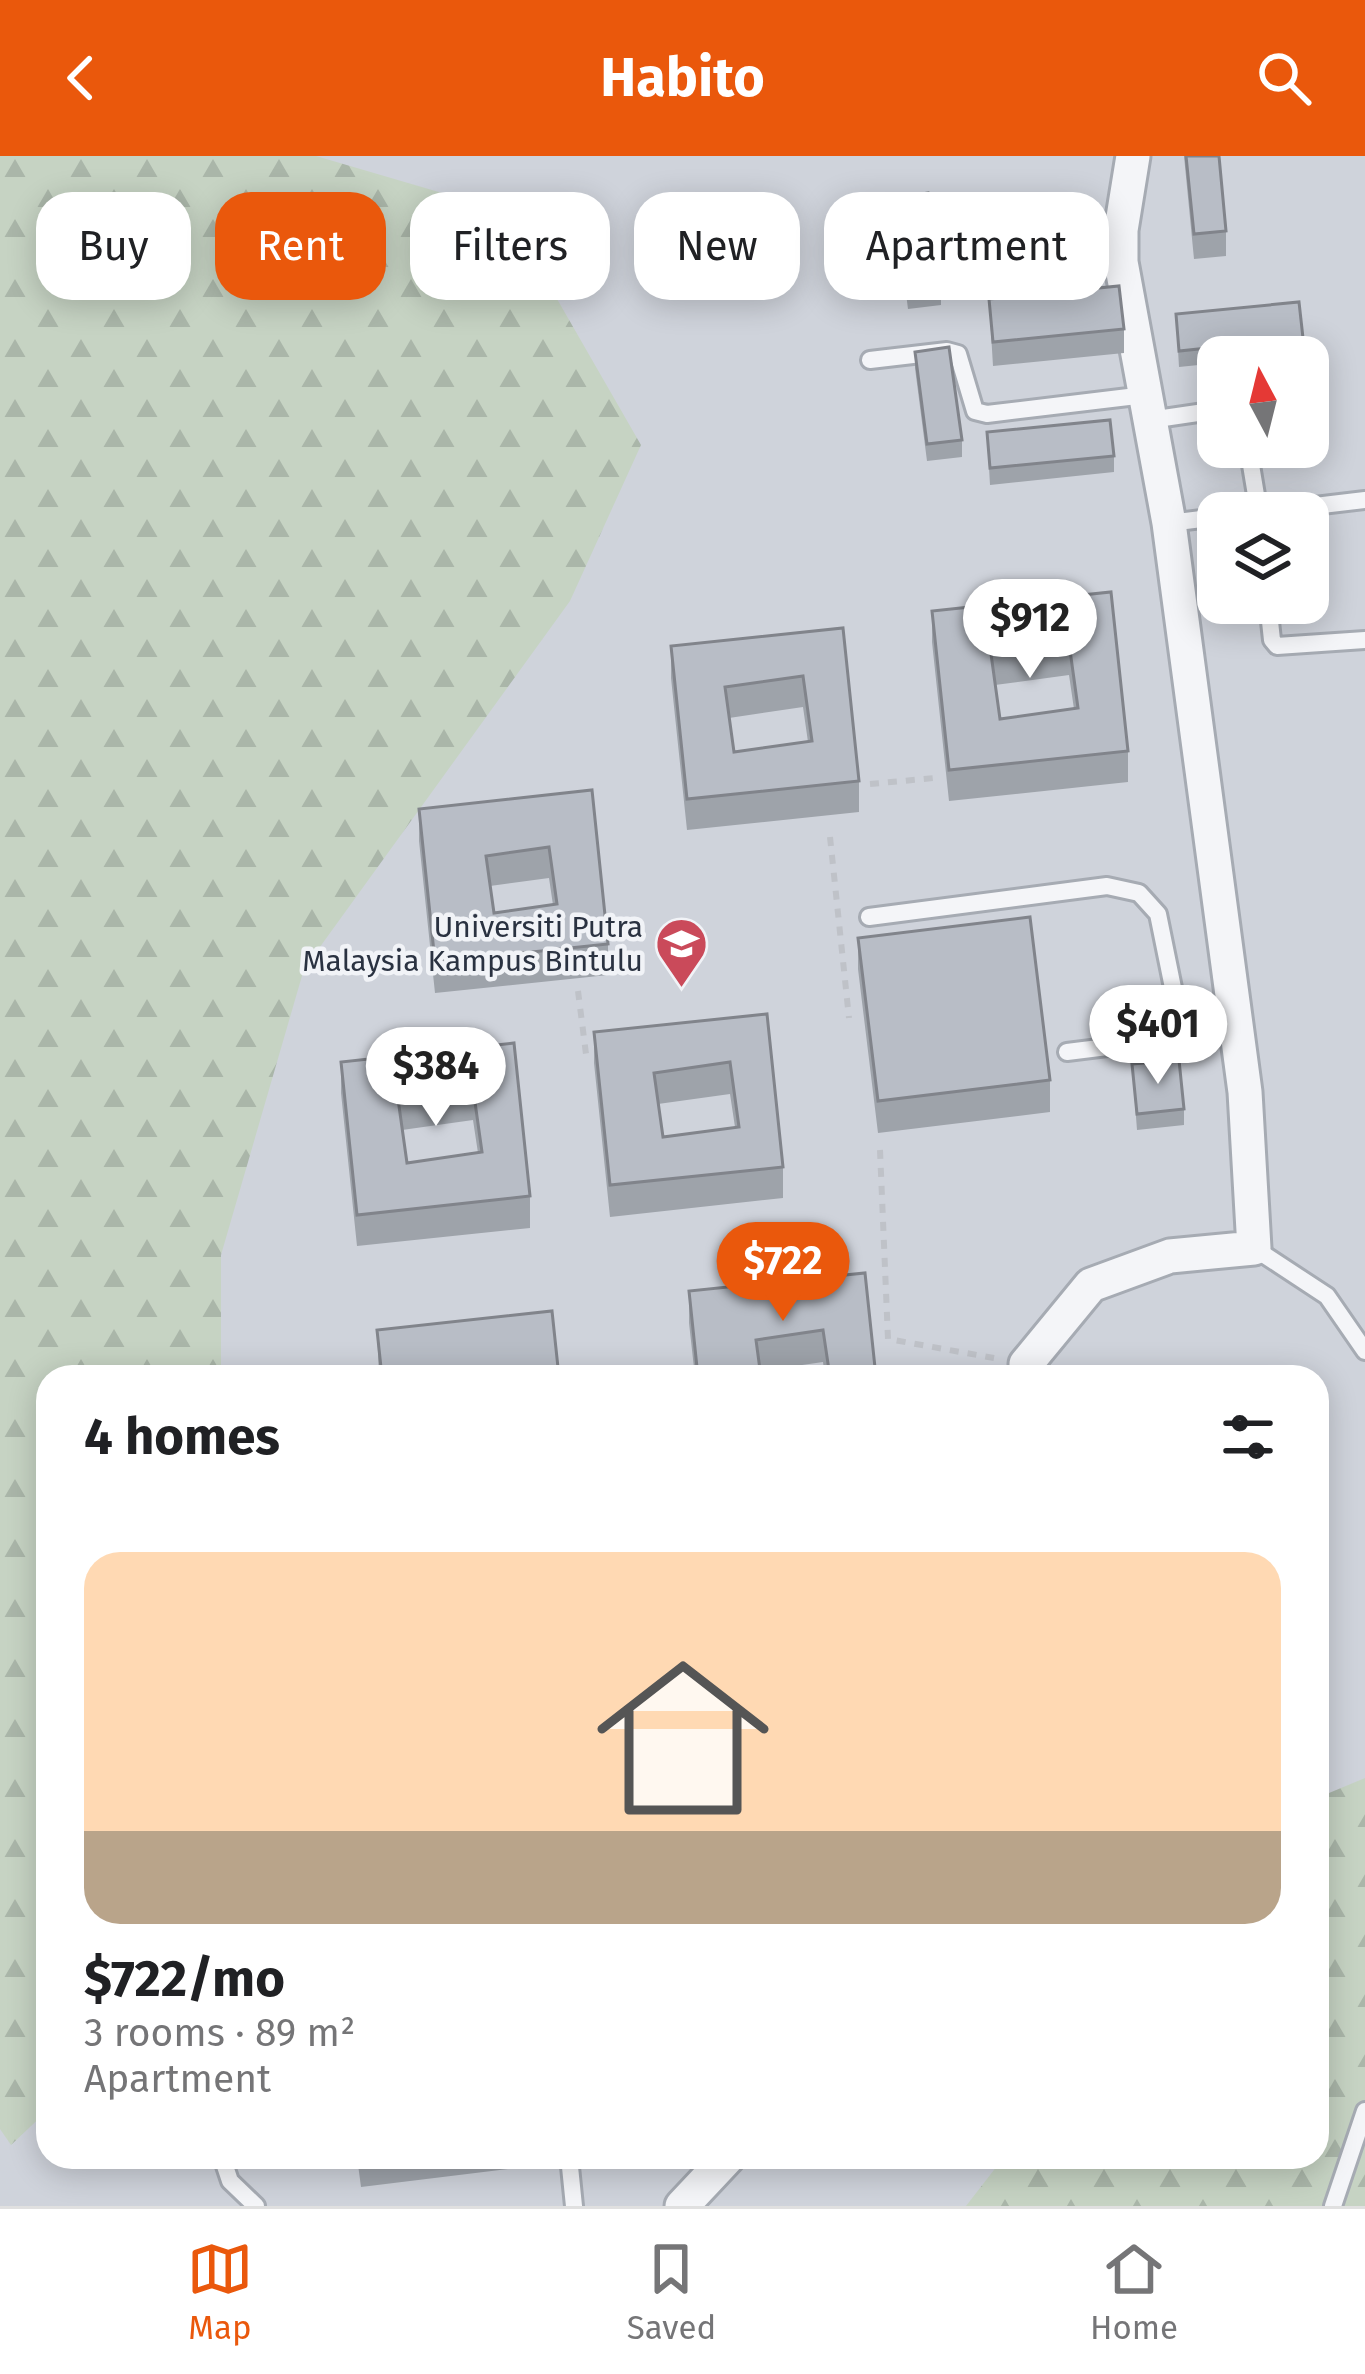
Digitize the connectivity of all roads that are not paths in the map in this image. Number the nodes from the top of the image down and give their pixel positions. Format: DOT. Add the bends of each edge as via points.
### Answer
graph roads {
  1 [pos="1133,156"];
  2 [pos="870,360"];
  3 [pos="1148,408"];
  4 [pos="1197,409"];
  5 [pos="1365,500"];
  6 [pos="1329,504"];
  7 [pos="1197,520"];
  8 [pos="1168,523"];
  9 [pos="1270,624"];
  10 [pos="1365,640"];
  11 [pos="868,916"];
  12 [pos="1236,1030"];
  13 [pos="1183,1037"];
  14 [pos="1067,1052"];
  15 [pos="1254,1248"];
  16 [pos="1365,1352"];
  17 [pos="1031,1365"];
  18 [pos="1365,2111"];
  19 [pos="226,2169"];
  20 [pos="570,2169"];
  21 [pos="717,2169"];
  22 [pos="256,2206"];
  23 [pos="574,2206"];
  24 [pos="682,2206"];
  25 [pos="1333,2206"];
  1 -- 3 [label="street" via="1121,262"];
  2 -- 3 [label="lane" via="958,354 970,403 987,414"];
  3 -- 4 [label="lane"];
  3 -- 8 [label="street"];
  5 -- 6 [label="lane"];
  7 -- 8 [label="lane"];
  8 -- 12 [label="street"];
  9 -- 10 [label="lane" via="1276,646"];
  11 -- 13 [label="lane" via="1107,886 1139,893 1158,914"];
  12 -- 13 [label="lane"];
  12 -- 15 [label="street"];
  13 -- 14 [label="lane"];
  15 -- 16 [label="lane" via="1327,1296"];
  15 -- 17 [label="street" via="1170,1256 1091,1285"];
  18 -- 25 [label="lane"];
  19 -- 22 [label="lane"];
  20 -- 23 [label="lane"];
  21 -- 24 [label="street"];
}
